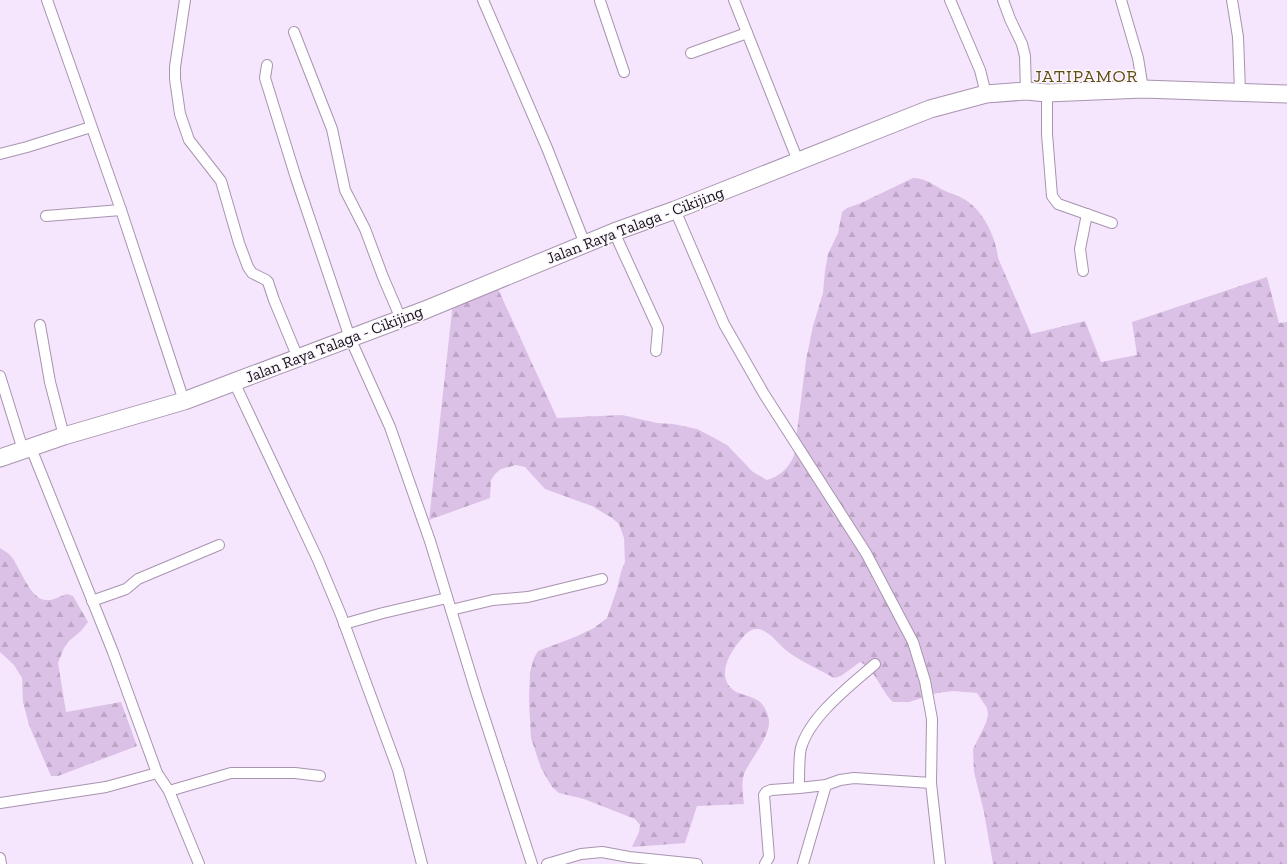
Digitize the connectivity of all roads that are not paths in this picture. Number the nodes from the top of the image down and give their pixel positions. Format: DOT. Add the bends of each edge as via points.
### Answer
graph roads {
  1 [pos="47,0"];
  2 [pos="185,0"];
  3 [pos="482,0"];
  4 [pos="601,0"];
  5 [pos="734,0"];
  6 [pos="950,0"];
  7 [pos="1003,0"];
  8 [pos="1121,0"];
  9 [pos="1232,0"];
  10 [pos="294,32"];
  11 [pos="747,32"];
  12 [pos="691,53"];
  13 [pos="267,65"];
  14 [pos="624,72"];
  15 [pos="1143,88"];
  16 [pos="1026,91"];
  17 [pos="1240,91"];
  18 [pos="1047,93"];
  19 [pos="986,94"];
  20 [pos="1287,94"];
  21 [pos="91,127"];
  22 [pos="0,154"];
  23 [pos="798,161"];
  24 [pos="121,210"];
  25 [pos="675,210"];
  26 [pos="1087,214"];
  27 [pos="46,216"];
  28 [pos="1112,223"];
  29 [pos="614,232"];
  30 [pos="585,244"];
  31 [pos="1083,271"];
  32 [pos="401,319"];
  33 [pos="40,325"];
  34 [pos="350,338"];
  35 [pos="656,351"];
  36 [pos="298,358"];
  37 [pos="0,376"];
  38 [pos="234,382"];
  39 [pos="184,401"];
  40 [pos="64,436"];
  41 [pos="27,449"];
  42 [pos="0,458"];
  43 [pos="219,546"];
  44 [pos="602,579"];
  45 [pos="447,598"];
  46 [pos="92,601"];
  47 [pos="451,610"];
  48 [pos="344,624"];
  49 [pos="875,664"];
  50 [pos="157,773"];
  51 [pos="320,776"];
  52 [pos="931,783"];
  53 [pos="826,785"];
  54 [pos="799,788"];
  55 [pos="169,791"];
  56 [pos="0,803"];
  57 [pos="0,858"];
  58 [pos="1,864"];
  59 [pos="198,864"];
  60 [pos="422,864"];
  61 [pos="532,864"];
  62 [pos="547,864"];
  63 [pos="697,864"];
  64 [pos="765,864"];
  65 [pos="803,864"];
  66 [pos="940,864"];
  1 -- 21 [label="street"];
  2 -- 36 [label="street" via="175,67 180,114 193,146 221,181 248,267 252,273 268,282"];
  3 -- 30 [label="street" via="547,148"];
  4 -- 14 [label="street"];
  5 -- 11 [label="street"];
  6 -- 19 [label="street" via="980,70"];
  7 -- 16 [label="street" via="1022,44"];
  8 -- 15 [label="street" via="1138,58"];
  9 -- 17 [label="street" via="1238,37"];
  10 -- 32 [label="street" via="332,129 345,190 365,229"];
  11 -- 12 [label="street"];
  11 -- 23 [label="street"];
  13 -- 34 [label="street" via="267,86"];
  15 -- 17 [label="main road, Jalan Raya Talaga - Cikijing"];
  15 -- 18 [label="main road, Jalan Raya Talaga - Cikijing"];
  16 -- 18 [label="main road, Jalan Raya Talaga - Cikijing"];
  16 -- 19 [label="main road, Jalan Raya Talaga - Cikijing"];
  17 -- 20 [label="main road, Jalan Raya Talaga - Cikijing"];
  18 -- 26 [label="street" via="1052,196 1058,204"];
  19 -- 23 [label="main road, Jalan Raya Talaga - Cikijing" via="930,109"];
  21 -- 22 [label="street"];
  21 -- 24 [label="street"];
  23 -- 25 [label="main road, Jalan Raya Talaga - Cikijing"];
  24 -- 27 [label="street"];
  24 -- 39 [label="street"];
  25 -- 29 [label="main road, Jalan Raya Talaga - Cikijing"];
  25 -- 52 [label="street" via="724,324 764,394 866,553 913,642 925,681 932,718"];
  26 -- 28 [label="street"];
  26 -- 31 [label="street" via="1080,249"];
  29 -- 30 [label="main road, Jalan Raya Talaga - Cikijing"];
  29 -- 35 [label="street" via="658,328"];
  30 -- 32 [label="main road, Jalan Raya Talaga - Cikijing"];
  32 -- 34 [label="main road, Jalan Raya Talaga - Cikijing"];
  33 -- 40 [label="street" via="50,382"];
  34 -- 36 [label="main road, Jalan Raya Talaga - Cikijing"];
  34 -- 45 [label="street" via="390,427"];
  36 -- 38 [label="main road, Jalan Raya Talaga - Cikijing"];
  37 -- 41 [label="street"];
  38 -- 39 [label="main road, Jalan Raya Talaga - Cikijing"];
  38 -- 48 [label="street" via="315,553"];
  39 -- 40 [label="main road, Jalan Raya Talaga - Cikijing"];
  40 -- 41 [label="main road, Jalan Raya Talaga - Cikijing"];
  41 -- 42 [label="main road, Jalan Raya Talaga - Cikijing"];
  41 -- 46 [label="street"];
  43 -- 46 [label="street" via="138,579 126,589"];
  44 -- 47 [label="street" via="528,597 493,600"];
  45 -- 47 [label="street"];
  45 -- 48 [label="street"];
  46 -- 50 [label="street"];
  47 -- 61 [label="street"];
  48 -- 60 [label="street" via="398,770"];
  49 -- 54 [label="street" via="819,716 806,735 800,750"];
  50 -- 55 [label="street"];
  50 -- 56 [label="street" via="106,787"];
  51 -- 55 [label="street" via="295,772 230,772"];
  52 -- 53 [label="street" via="854,778"];
  52 -- 66 [label="street"];
  53 -- 54 [label="street"];
  53 -- 65 [label="street"];
  54 -- 64 [label="street" via="771,790 764,795 769,857"];
  55 -- 59 [label="street"];
  57 -- 58 [label="street"];
  62 -- 63 [label="street" via="581,854 602,852"];
}
